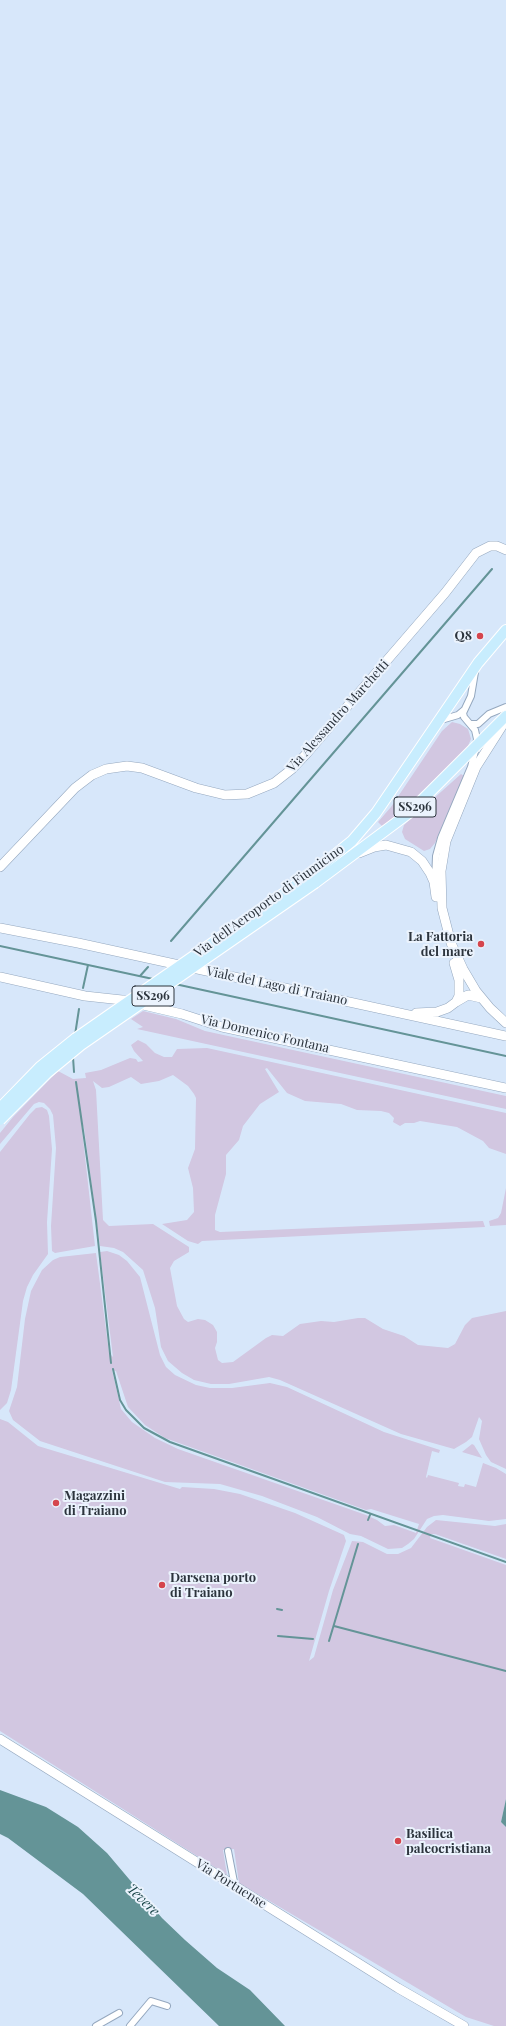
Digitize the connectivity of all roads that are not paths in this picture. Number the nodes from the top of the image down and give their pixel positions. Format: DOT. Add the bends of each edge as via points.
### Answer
graph roads {
  1 [pos="506,550"];
  2 [pos="506,630"];
  3 [pos="478,663"];
  4 [pos="506,707"];
  5 [pos="465,709"];
  6 [pos="506,716"];
  7 [pos="506,720"];
  8 [pos="438,722"];
  9 [pos="471,724"];
  10 [pos="474,748"];
  11 [pos="351,858"];
  12 [pos="0,867"];
  13 [pos="313,879"];
  14 [pos="435,888"];
  15 [pos="0,928"];
  16 [pos="0,977"];
  17 [pos="481,998"];
  18 [pos="456,1002"];
  19 [pos="396,1012"];
  20 [pos="506,1023"];
  21 [pos="506,1036"];
  22 [pos="506,1088"];
  23 [pos="0,1108"];
  24 [pos="0,1120"];
  25 [pos="0,1739"];
  26 [pos="228,1851"];
  27 [pos="235,1887"];
  28 [pos="167,2006"];
  29 [pos="119,2013"];
  30 [pos="460,2025"];
  31 [pos="96,2026"];
  32 [pos="130,2026"];
  1 -- 12 [label="street, Via Alessandro Marchetti" via="490,546 476,553 440,599 307,753 274,783 247,794 225,795 203,791 142,768 127,766 106,769 92,775 75,788"];
  2 -- 3 [label="main road, Via dell'Aeroporto di Fiumicino"];
  3 -- 5 [label="street" via="471,696"];
  3 -- 8 [label="main road, Via dell'Aeroporto di Fiumicino"];
  4 -- 9 [label="street" via="489,714 478,724"];
  5 -- 8 [label="street" via="458,715"];
  5 -- 9 [label="street" via="464,715"];
  6 -- 10 [label="main road, Via dell'Aeroporto di Fiumicino"];
  7 -- 17 [label="street" via="476,767 446,841 440,871 442,908 447,932 463,969"];
  8 -- 13 [label="main road, Via dell'Aeroporto di Fiumicino / SS296" via="365,828"];
  9 -- 10 [label="street" via="476,734"];
  10 -- 11 [label="main road, Via dell'Aeroporto di Fiumicino / SS296" via="409,813"];
  10 -- 14 [label="street" via="471,766 441,838 436,856"];
  11 -- 13 [label="main road, Via dell'Aeroporto di Fiumicino / SS296"];
  11 -- 14 [label="street" via="367,849 380,846 393,846 405,850 416,856 428,868"];
  13 -- 23 [label="main road, Via dell'Aeroporto di Fiumicino / SS296, bridge" via="76,1038 40,1067"];
  13 -- 24 [label="main road, Via dell'Aeroporto di Fiumicino / SS296, bridge" via="81,1045 47,1072"];
  14 -- 18 [label="street" via="442,934 458,972 459,996"];
  15 -- 19 [label="street, Viale del Lago di Traiano"];
  16 -- 22 [label="street, Via Domenico Fontana" via="85,996 122,1000 182,1014 222,1027"];
  17 -- 18 [label="street" via="468,995"];
  17 -- 20 [label="street"];
  18 -- 19 [label="street" via="437,1012"];
  19 -- 21 [label="street, Viale del Lago di Traiano"];
  25 -- 27 [label="street, Via Portuense"];
  26 -- 27 [label="street"];
  27 -- 30 [label="street, Via Portuense"];
  28 -- 32 [label="street" via="151,2001"];
  29 -- 31 [label="street"];
}
